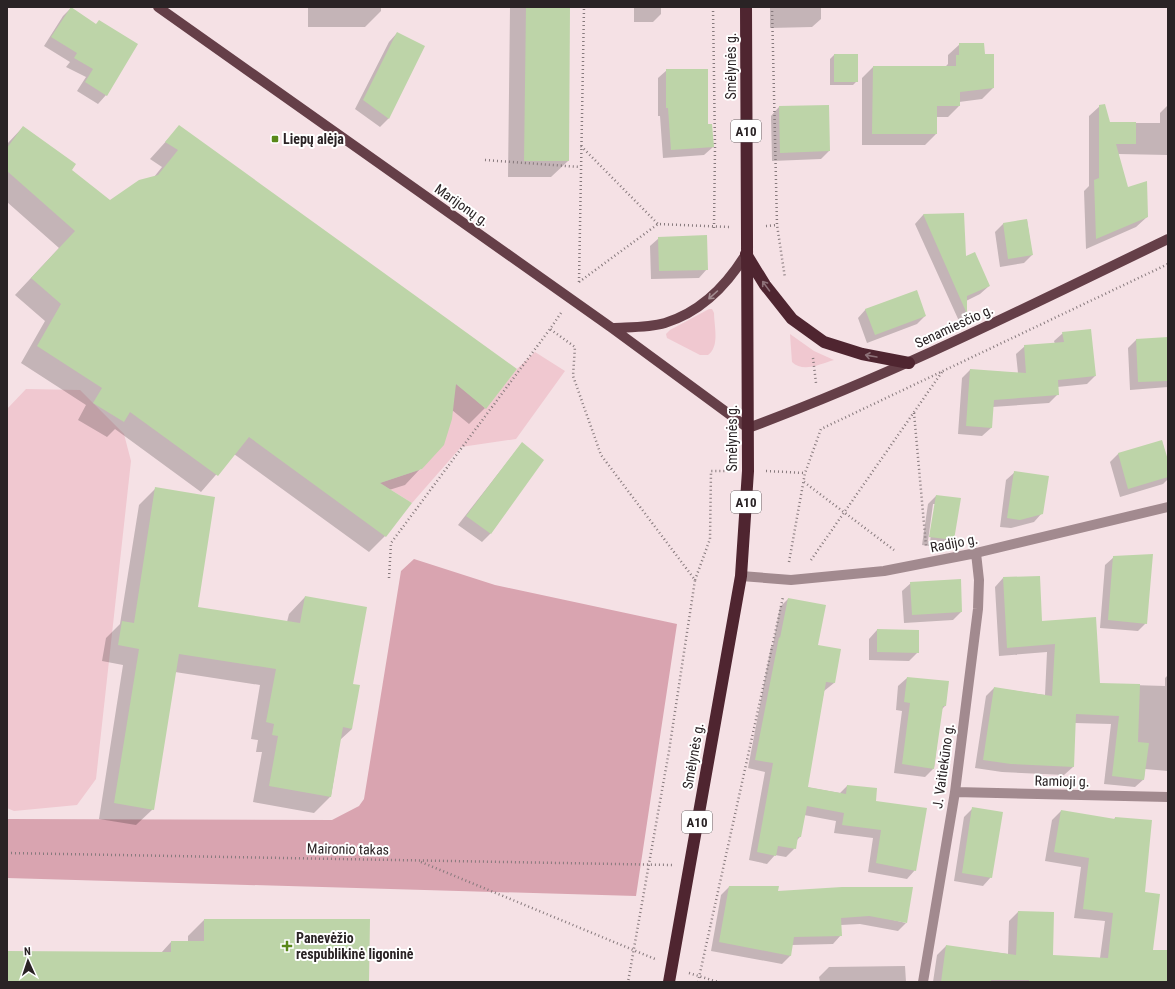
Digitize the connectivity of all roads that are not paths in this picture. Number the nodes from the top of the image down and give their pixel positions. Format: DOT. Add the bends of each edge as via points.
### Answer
graph roads {
  1 [pos="158,7"];
  2 [pos="746,7"];
  3 [pos="1168,239"];
  4 [pos="746,254"];
  5 [pos="612,328"];
  6 [pos="909,363"];
  7 [pos="748,428"];
  8 [pos="1168,507"];
  9 [pos="976,553"];
  10 [pos="741,576"];
  11 [pos="955,792"];
  12 [pos="1168,797"];
  13 [pos="669,982"];
  14 [pos="923,982"];
  1 -- 5 [label="main road, Marijonų g."];
  2 -- 4 [label="highway, Smėlynės g. / A10"];
  3 -- 6 [label="main road, Senamiesčio g."];
  4 -- 5 [label="main road, one-way" via="732,277 721,288 684,315 665,323"];
  6 -- 4 [label="highway, one-way" via="862,354 824,342 792,319 765,285"];
  4 -- 7 [label="highway, Smėlynės g. / A10"];
  5 -- 7 [label="main road, Marijonų g."];
  6 -- 7 [label="main road, Senamiesčio g." via="818,402"];
  7 -- 10 [label="highway, Smėlynės g. / A10" via="748,471"];
  8 -- 9 [label="street, Radijo g."];
  9 -- 10 [label="street, Radijo g." via="884,570 797,580"];
  9 -- 11 [label="street, J. Vaitiekūno g." via="979,580 978,609"];
  10 -- 13 [label="highway, Smėlynės g. / A10"];
  11 -- 12 [label="street, Ramioji g."];
  11 -- 14 [label="street, J. Vaitiekūno g."];
}
